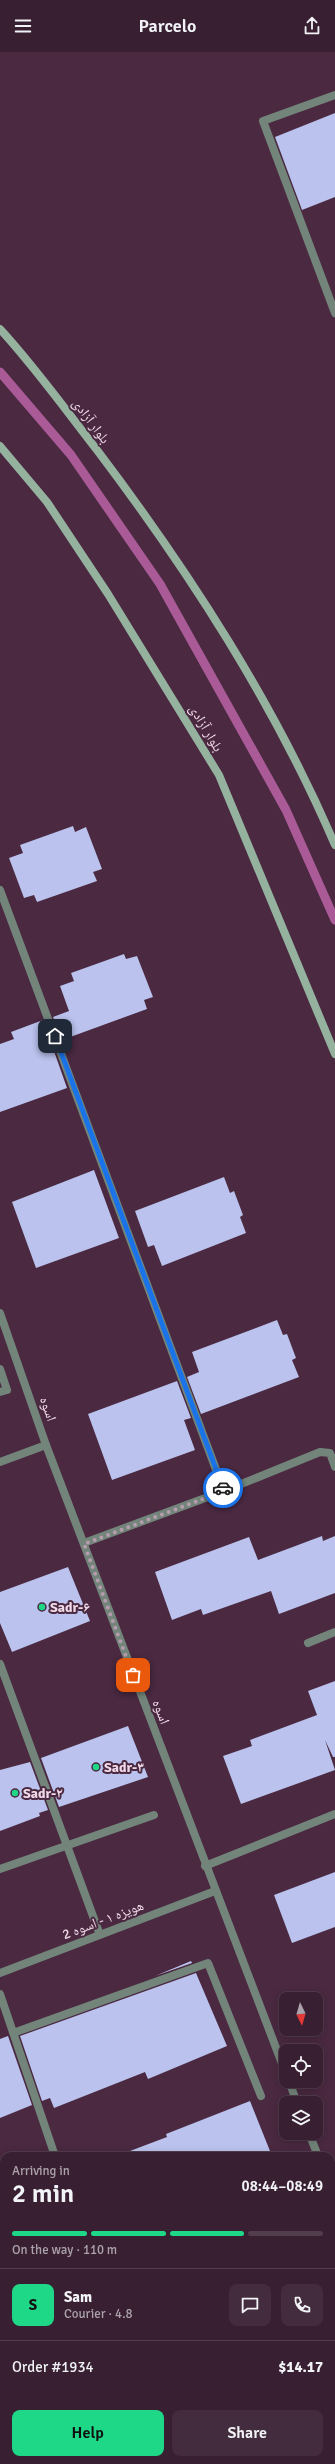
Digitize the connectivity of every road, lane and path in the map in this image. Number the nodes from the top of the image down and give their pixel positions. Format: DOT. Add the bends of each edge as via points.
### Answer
graph roads {
  1 [pos="335,95"];
  2 [pos="335,313"];
  3 [pos="0,329"];
  4 [pos="0,446"];
  5 [pos="335,845"];
  6 [pos="0,890"];
  7 [pos="335,1054"];
  8 [pos="0,1313"];
  9 [pos="0,1369"];
  10 [pos="0,1392"];
  11 [pos="46,1445"];
  12 [pos="0,1462"];
  13 [pos="335,1467"];
  14 [pos="224,1491"];
  15 [pos="84,1544"];
  16 [pos="335,1632"];
  17 [pos="308,1643"];
  18 [pos="0,1664"];
  19 [pos="335,1814"];
  20 [pos="154,1815"];
  21 [pos="66,1845"];
  22 [pos="205,1866"];
  23 [pos="0,1869"];
  24 [pos="215,1891"];
  25 [pos="100,1935"];
  26 [pos="0,1973"];
  27 [pos="0,1994"];
  28 [pos="13,2033"];
  29 [pos="279,2056"];
  30 [pos="261,2096"];
  31 [pos="312,2140"];
  32 [pos="54,2152"];
  33 [pos="316,2152"];
  1 -- 2 [label="street" via="263,121"];
  3 -- 5 [label="main road, بلوار آزادی" via="27,359 140,507 208,606 269,710"];
  4 -- 7 [label="main road, بلوار آزادی" via="47,502 108,594 219,776"];
  6 -- 14 [label="street"];
  8 -- 11 [label="street, اسوه"];
  9 -- 10 [label="street" via="8,1390"];
  11 -- 12 [label="street"];
  11 -- 15 [label="street, اسوه"];
  13 -- 14 [label="street" via="330,1453 320,1452"];
  14 -- 15 [label="street"];
  15 -- 22 [label="street, اسوه"];
  16 -- 17 [label="street"];
  18 -- 21 [label="street"];
  19 -- 22 [label="street"];
  20 -- 21 [label="street"];
  21 -- 23 [label="street"];
  21 -- 25 [label="street"];
  22 -- 24 [label="street, اسوه"];
  24 -- 25 [label="street, هویزه ۱ - اسوه 2"];
  24 -- 29 [label="street, اسوه"];
  25 -- 26 [label="street, هویزه ۱ - اسوه 2"];
  27 -- 28 [label="street"];
  28 -- 30 [label="street" via="208,1963"];
  28 -- 32 [label="street"];
  31 -- 33 [label="street"];
}
